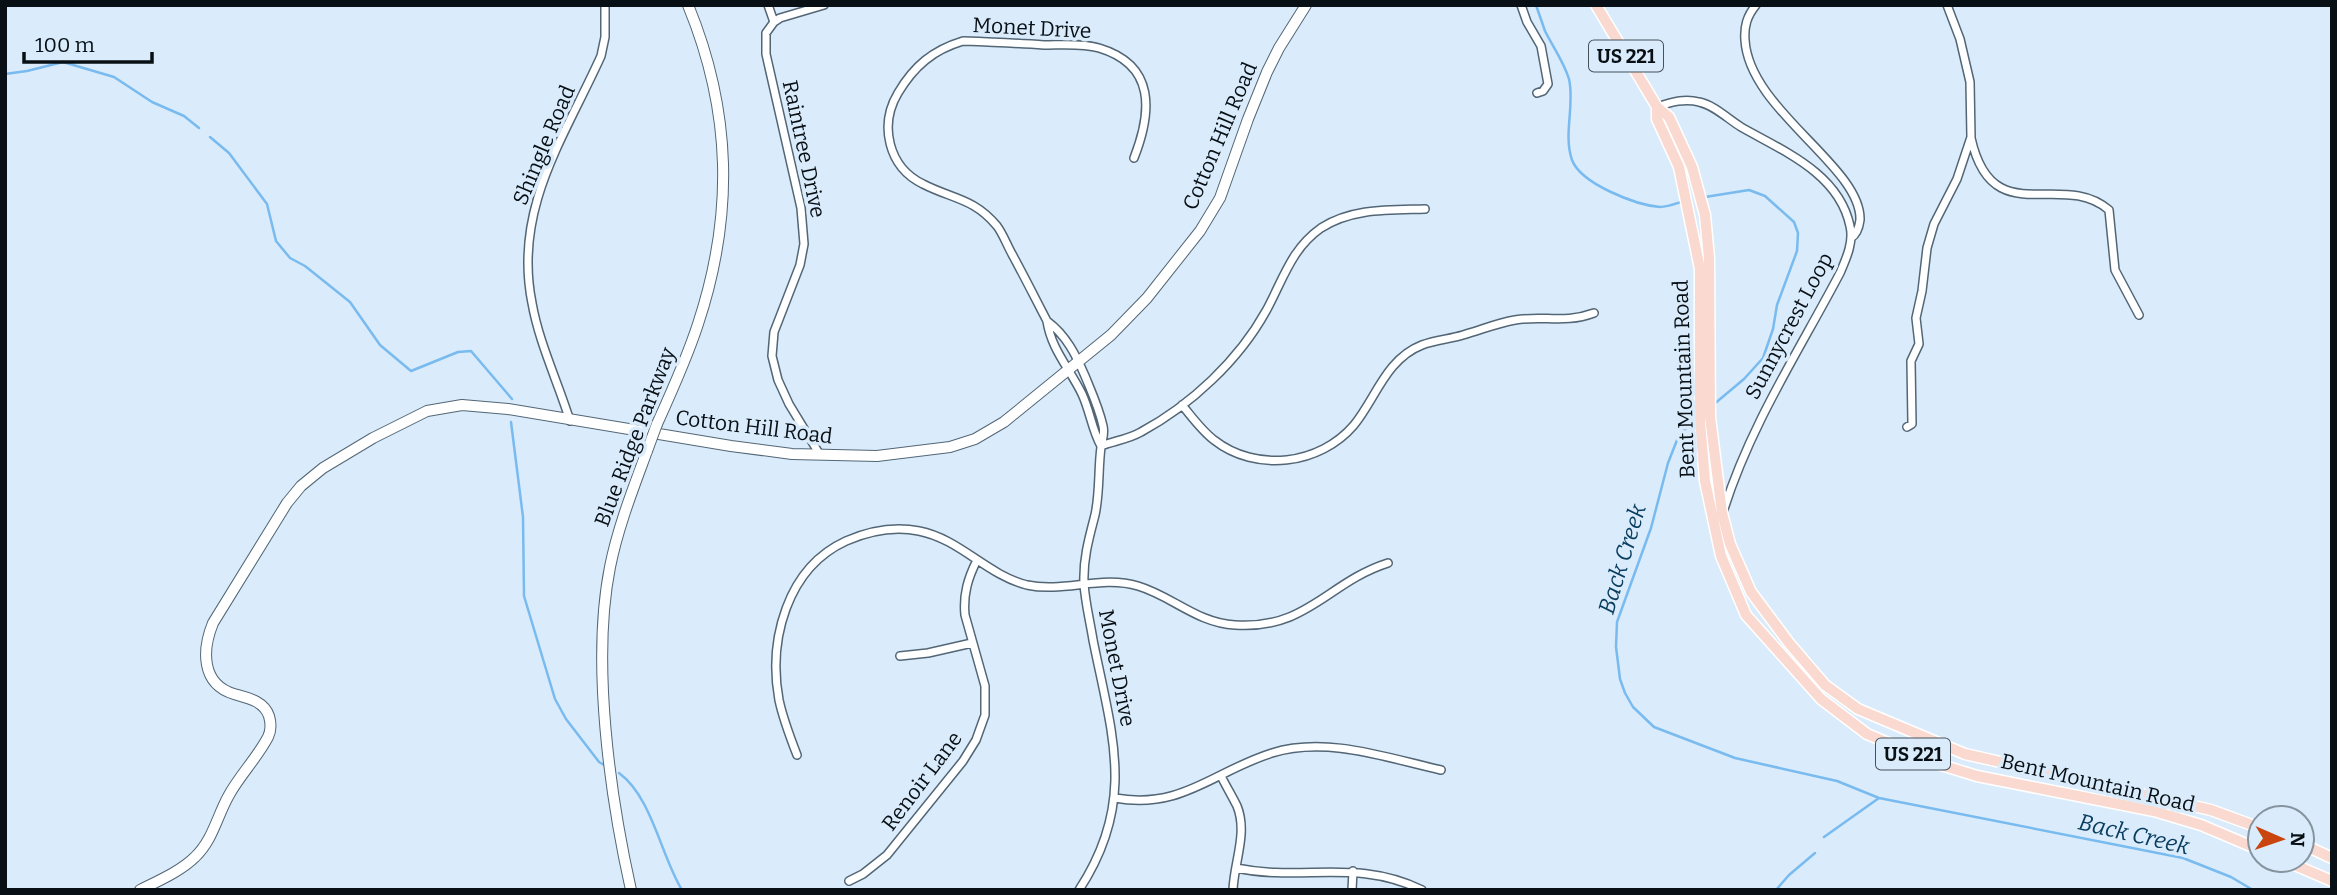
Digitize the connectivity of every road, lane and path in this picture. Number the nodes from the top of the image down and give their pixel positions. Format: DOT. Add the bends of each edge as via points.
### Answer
graph roads {
  1 [pos="605,5"];
  2 [pos="688,5"];
  3 [pos="768,5"];
  4 [pos="824,5"];
  5 [pos="1306,5"];
  6 [pos="1521,5"];
  7 [pos="1596,5"];
  8 [pos="1756,5"];
  9 [pos="1947,5"];
  10 [pos="774,22"];
  11 [pos="1537,93"];
  12 [pos="1657,107"];
  13 [pos="1666,124"];
  14 [pos="1971,137"];
  15 [pos="1134,158"];
  16 [pos="1424,209"];
  17 [pos="1851,238"];
  18 [pos="1594,313"];
  19 [pos="2139,315"];
  20 [pos="1047,321"];
  21 [pos="1079,361"];
  22 [pos="1067,371"];
  23 [pos="1182,405"];
  24 [pos="570,421"];
  25 [pos="1907,427"];
  26 [pos="1101,446"];
  27 [pos="820,455"];
  28 [pos="1723,513"];
  29 [pos="977,560"];
  30 [pos="1388,563"];
  31 [pos="1084,583"];
  32 [pos="972,643"];
  33 [pos="900,656"];
  34 [pos="797,755"];
  35 [pos="1441,770"];
  36 [pos="1221,776"];
  37 [pos="1115,798"];
  38 [pos="2246,823"];
  39 [pos="2246,844"];
  40 [pos="2316,851"];
  41 [pos="2332,858"];
  42 [pos="1236,868"];
  43 [pos="1353,871"];
  44 [pos="2316,874"];
  45 [pos="849,881"];
  46 [pos="2332,881"];
  47 [pos="140,890"];
  48 [pos="631,890"];
  49 [pos="1079,890"];
  50 [pos="1233,890"];
  51 [pos="1352,890"];
  52 [pos="1422,890"];
  1 -- 24 [label="street, Shingle Road" via="601,56 541,185 528,239 532,305"];
  2 -- 48 [label="street, Blue Ridge Parkway, bridge" via="718,105 724,153 723,217 698,325 647,451 610,569 604,619 604,690 614,800"];
  3 -- 10 [label="street"];
  4 -- 10 [label="street"];
  5 -- 21 [label="street, Cotton Hill Road" via="1271,65 1211,215 1130,317"];
  6 -- 11 [label="street" via="1542,50 1548,85"];
  7 -- 12 [label="main road, Bent Mountain Road / US 221"];
  8 -- 17 [label="street" via="1744,31 1752,72 1853,195 1860,224"];
  9 -- 14 [label="street" via="1970,82"];
  10 -- 27 [label="street, Raintree Drive" via="766,33 766,54 801,208 804,244 774,332 772,356 789,404"];
  12 -- 13 [label="main road, Bent Mountain Road / US 221" via="1657,119"];
  12 -- 17 [label="street, Sunnycrest Loop" via="1678,101 1703,103 1809,167 1842,205"];
  13 -- 28 [label="main road, Bent Mountain Road / US 221" via="1692,167 1704,215 1709,258 1710,417"];
  13 -- 39 [label="main road, Bent Mountain Road / US 221" via="1700,269 1700,422 1705,481 1721,556 1746,615 1821,699 1867,734 1977,776 2154,811"];
  14 -- 19 [label="street" via="1978,161 1999,187 2019,194 2083,196 2109,210 2115,270"];
  14 -- 25 [label="street" via="1927,248 1916,318 1919,344 1911,361 1912,424"];
  15 -- 20 [label="street, Monet Drive" via="1144,132 1144,85 1133,66 1097,47 963,41 924,59 895,97 887,127 889,148 921,184 964,199 998,227"];
  16 -- 23 [label="street" via="1352,214 1310,237 1289,262 1244,345"];
  17 -- 28 [label="street, Sunnycrest Loop" via="1822,309 1759,418"];
  18 -- 23 [label="street" via="1568,320 1515,320 1421,345 1386,374 1346,433 1324,449 1296,459 1266,461 1226,448"];
  20 -- 21 [label="street, Monet Drive" via="1059,330"];
  20 -- 22 [label="street, Monet Drive" via="1049,336"];
  21 -- 22 [label="street, Cotton Hill Road"];
  21 -- 26 [label="street, Monet Drive" via="1099,410 1104,436"];
  22 -- 26 [label="street, Monet Drive" via="1083,396"];
  22 -- 27 [label="street, Cotton Hill Road" via="1004,422 963,443 887,455"];
  23 -- 26 [label="street" via="1140,432"];
  24 -- 27 [label="street, Cotton Hill Road"];
  24 -- 47 [label="street, Cotton Hill Road" via="479,405 427,411 333,462 295,493 213,623 206,645 206,666 213,680 226,691 265,708 269,735 226,800 204,847 186,865"];
  26 -- 31 [label="street, Monet Drive"];
  28 -- 38 [label="main road, Bent Mountain Road / US 221" via="1730,544 1751,592 1825,685 1858,709 1965,754 2211,810"];
  29 -- 31 [label="street" via="1024,584"];
  29 -- 32 [label="street, Renoir Lane" via="968,577 964,603"];
  29 -- 34 [label="street" via="932,535 901,529 854,538 816,561 789,600 778,649 779,699"];
  30 -- 31 [label="street" via="1358,574 1300,613 1251,625 1217,623 1136,585"];
  31 -- 37 [label="street, Monet Drive" via="1114,745"];
  32 -- 33 [label="street"];
  32 -- 45 [label="street, Renoir Lane" via="986,701 976,740 887,856"];
  35 -- 36 [label="street" via="1346,748 1309,748 1273,753"];
  36 -- 37 [label="street" via="1170,798"];
  36 -- 42 [label="street" via="1238,808 1241,836"];
  37 -- 49 [label="street, Monet Drive" via="1107,836"];
  40 -- 41 [label="main road"];
  42 -- 43 [label="street" via="1276,874"];
  42 -- 50 [label="street"];
  43 -- 51 [label="street"];
  43 -- 52 [label="street"];
  44 -- 46 [label="main road"];
}
